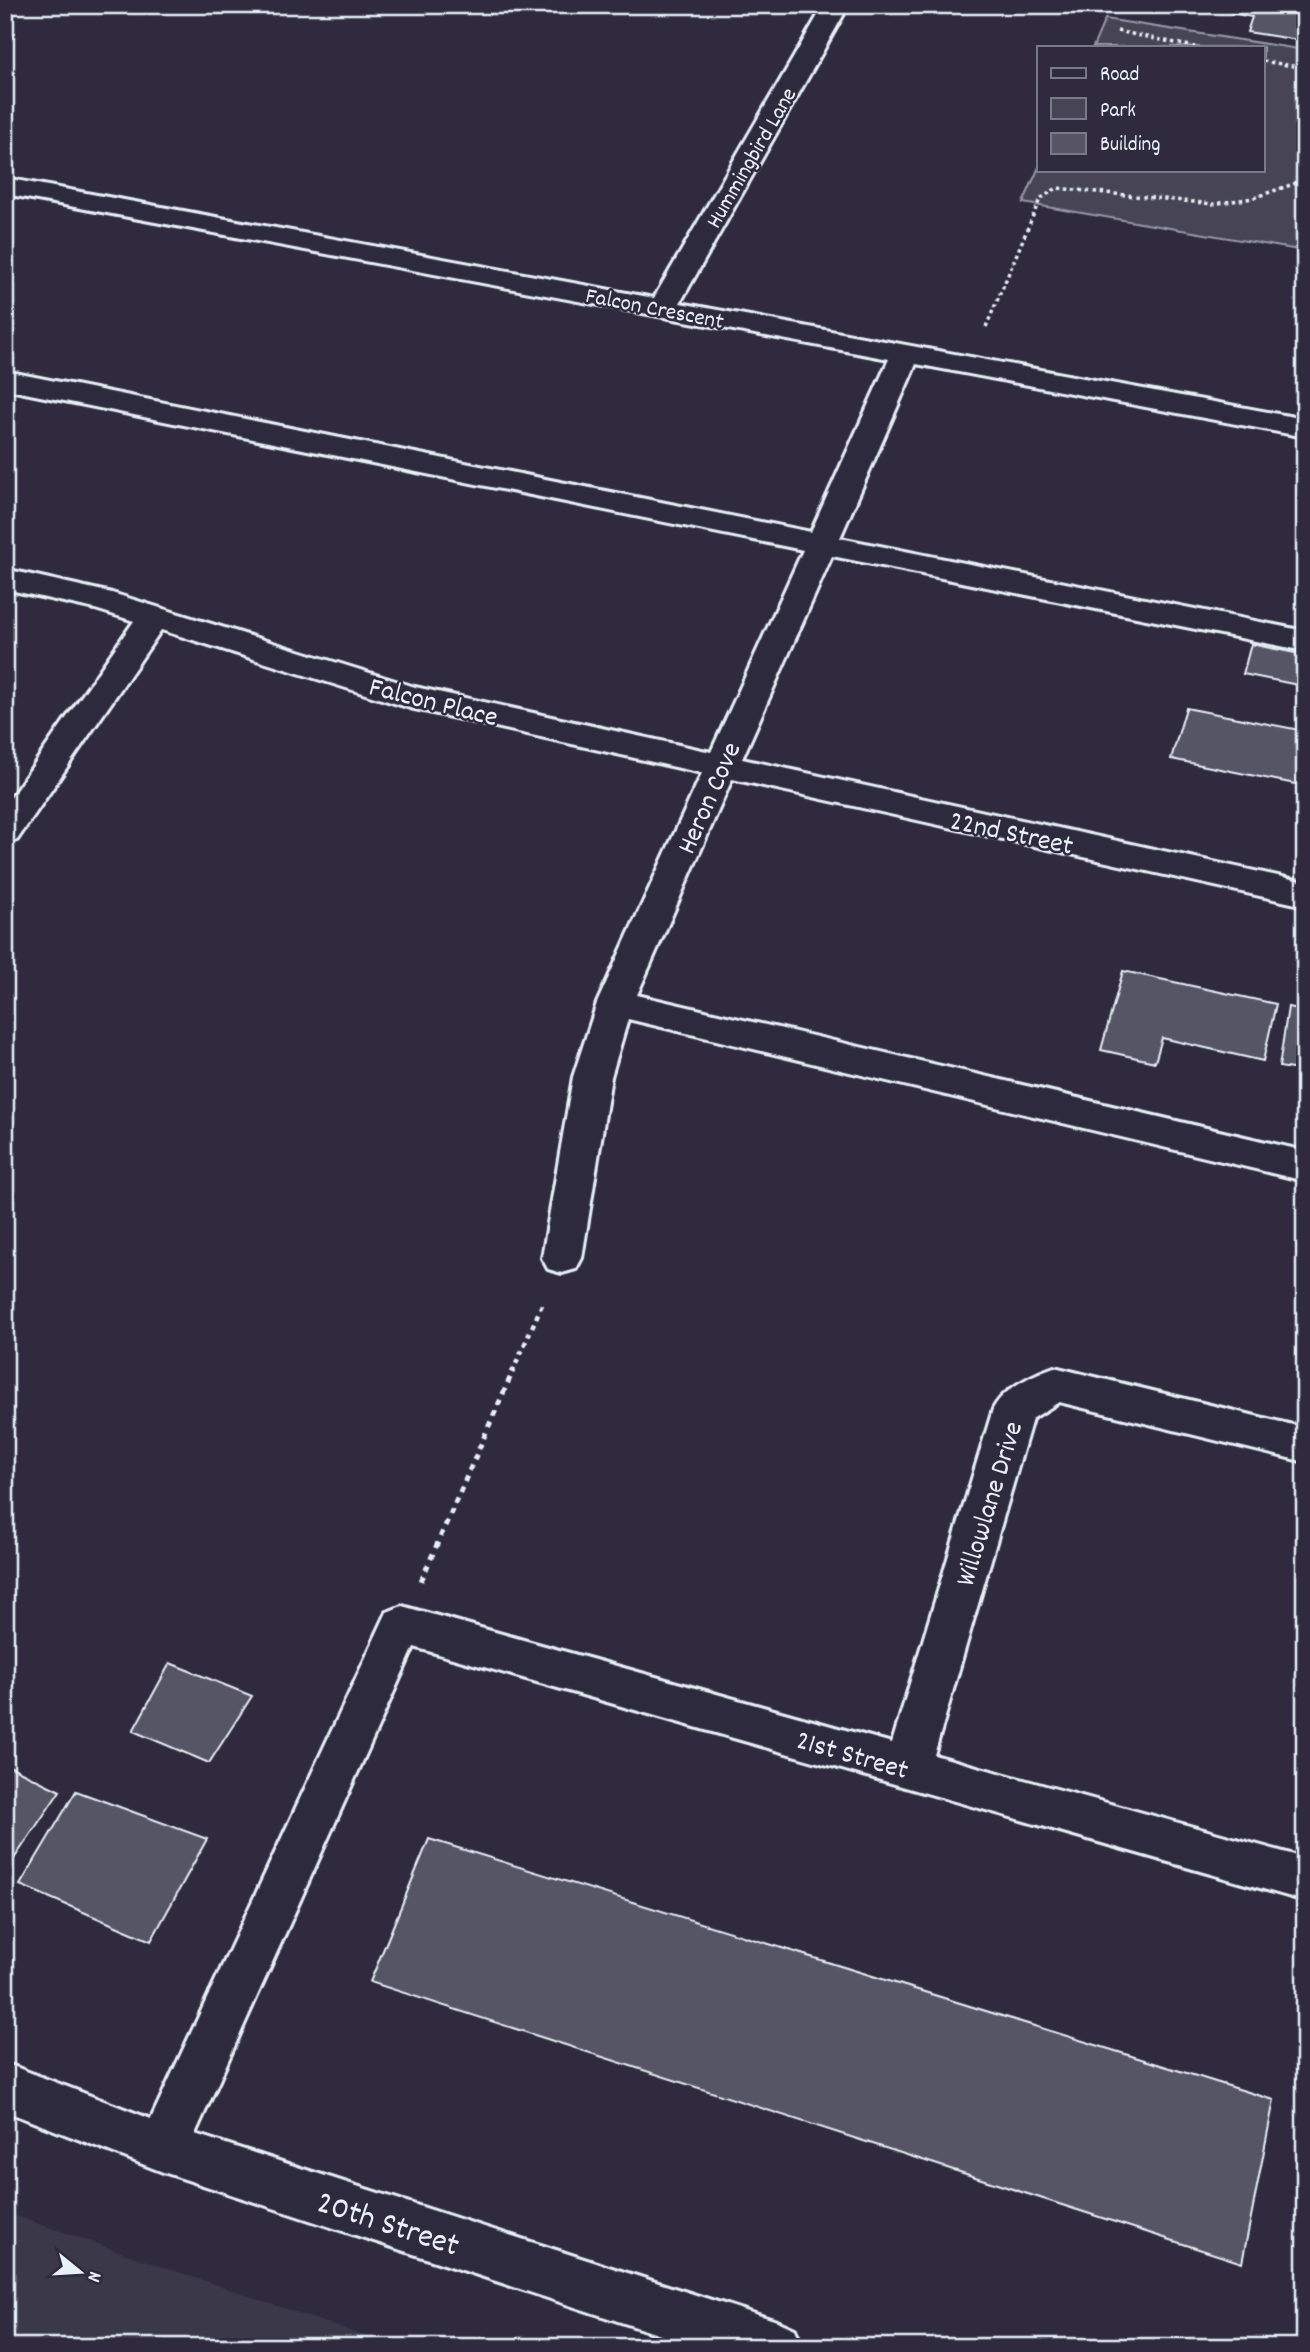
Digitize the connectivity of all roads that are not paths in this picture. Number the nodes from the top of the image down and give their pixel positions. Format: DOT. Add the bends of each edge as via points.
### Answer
graph roads {
  1 [pos="837,5"];
  2 [pos="5,186"];
  3 [pos="663,308"];
  4 [pos="906,355"];
  5 [pos="5,380"];
  6 [pos="1305,428"];
  7 [pos="820,545"];
  8 [pos="5,579"];
  9 [pos="154,616"];
  10 [pos="1305,641"];
  11 [pos="720,767"];
  12 [pos="5,832"];
  13 [pos="1305,894"];
  14 [pos="615,1003"];
  15 [pos="1305,1166"];
  16 [pos="562,1258"];
  17 [pos="1305,1445"];
  18 [pos="907,1768"];
  19 [pos="1305,1880"];
  20 [pos="5,2087"];
  21 [pos="163,2148"];
  22 [pos="777,2347"];
  1 -- 3 [label="street, Hummingbird Lane"];
  2 -- 3 [label="street, Falcon Crescent"];
  3 -- 4 [label="street, Falcon Crescent"];
  4 -- 6 [label="street, Falcon Crescent"];
  4 -- 7 [label="street, Heron Cove"];
  5 -- 7 [label="street"];
  7 -- 10 [label="street"];
  7 -- 11 [label="street, Heron Cove"];
  8 -- 9 [label="street, Falcon Place"];
  9 -- 11 [label="street, Falcon Place" via="410,697"];
  9 -- 12 [label="street"];
  11 -- 13 [label="street, 22nd Street"];
  11 -- 14 [label="street, Heron Cove"];
  14 -- 15 [label="street"];
  14 -- 16 [label="street, Heron Cove" via="592,1077"];
  17 -- 18 [label="street, Willowlane Drive" via="1054,1384 1014,1409"];
  18 -- 19 [label="street, 21st Street"];
  18 -- 21 [label="street, 21st Street" via="402,1625"];
  20 -- 21 [label="street, 20th Street"];
  21 -- 22 [label="street, 20th Street"];
}
